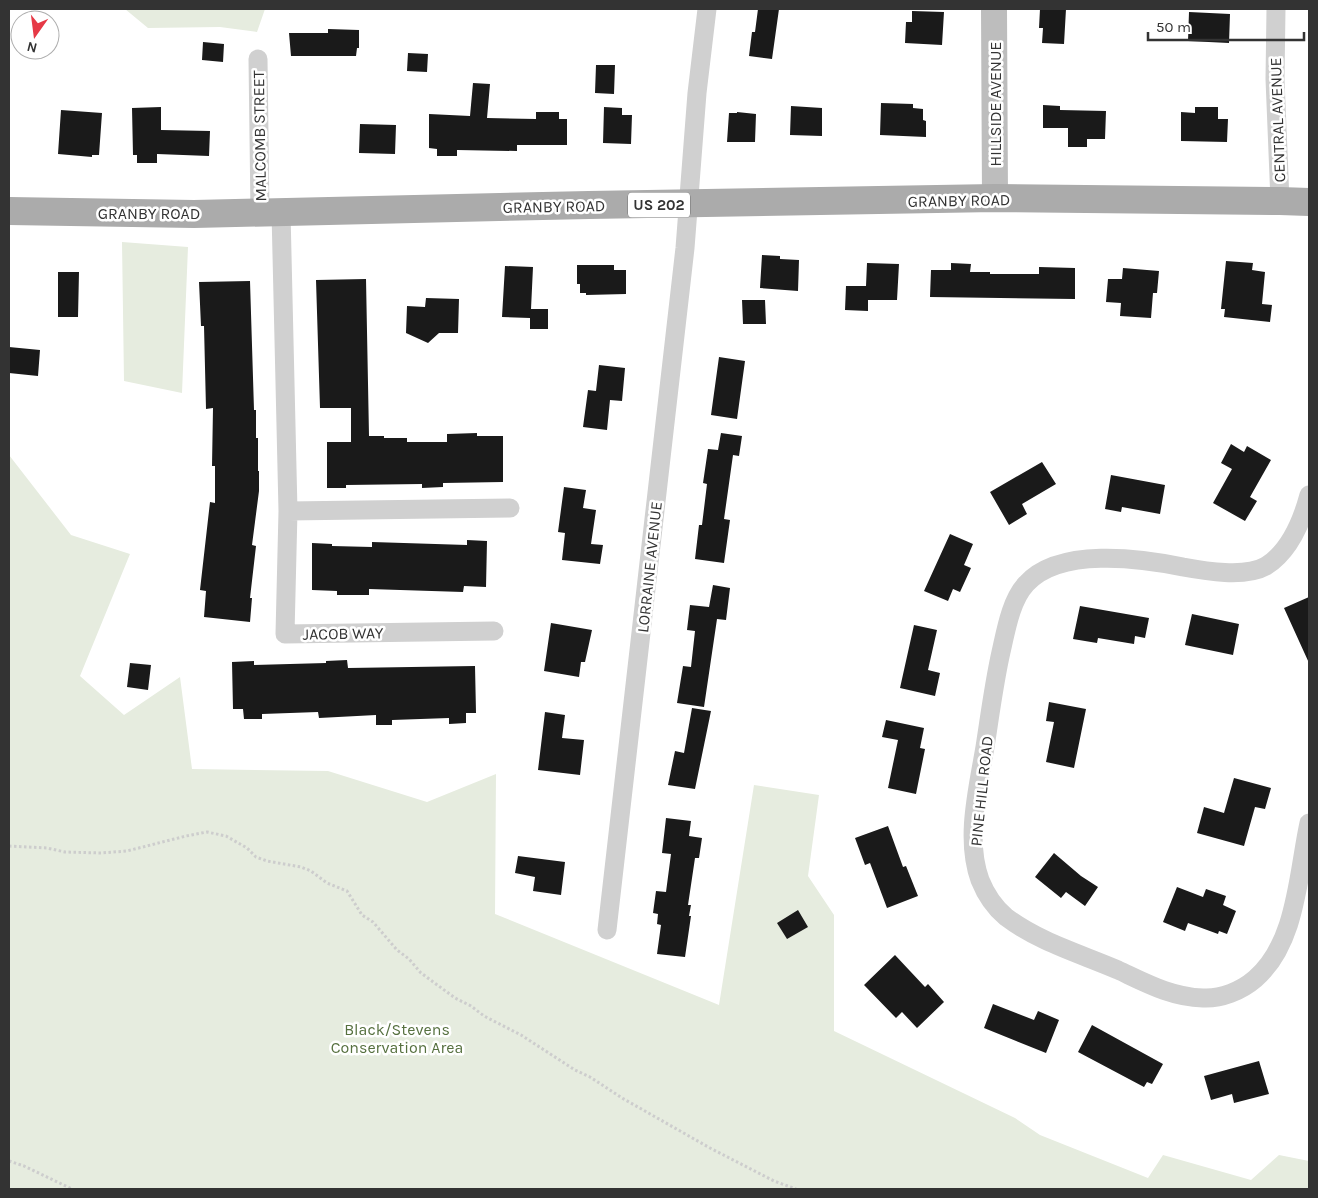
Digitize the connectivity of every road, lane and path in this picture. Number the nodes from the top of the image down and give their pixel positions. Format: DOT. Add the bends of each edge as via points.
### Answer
graph roads {
  1 [pos="707,9"];
  2 [pos="994,9"];
  3 [pos="1276,9"];
  4 [pos="258,59"];
  5 [pos="995,198"];
  6 [pos="1280,200"];
  7 [pos="1309,202"];
  8 [pos="688,204"];
  9 [pos="9,211"];
  10 [pos="270,212"];
  11 [pos="1309,495"];
  12 [pos="510,508"];
  13 [pos="288,511"];
  14 [pos="494,631"];
  15 [pos="1309,822"];
  16 [pos="9,846"];
  17 [pos="607,930"];
  18 [pos="9,1161"];
  19 [pos="72,1189"];
  20 [pos="796,1189"];
  1 -- 8 [label="street, LORRAINE AVENUE"];
  2 -- 5 [label="street, HILLSIDE AVENUE"];
  3 -- 6 [label="street, CENTRAL AVENUE" via="1275,88"];
  4 -- 10 [label="street, MALCOMB STREET"];
  5 -- 6 [label="main road, GRANBY ROAD / US 202"];
  5 -- 8 [label="main road, GRANBY ROAD / US 202"];
  6 -- 7 [label="main road, GRANBY ROAD / US 202"];
  8 -- 10 [label="main road, GRANBY ROAD / US 202"];
  8 -- 17 [label="street, LORRAINE AVENUE"];
  9 -- 10 [label="main road, GRANBY ROAD / US 202" via="116,214"];
  10 -- 13 [label="street, JACOB WAY"];
  11 -- 15 [label="street, PINE HILL ROAD" via="1294,535 1275,559 1264,567 1222,572 1156,561 1090,559 1059,564 1026,584 1016,598 1001,652 976,801 974,850 985,891 1006,916 1067,950 1157,989 1178,996 1218,998 1242,988 1273,958 1286,932"];
  12 -- 13 [label="street"];
  13 -- 14 [label="street, JACOB WAY" via="285,634"];
  16 -- 20 [label="path" via="101,853 127,851 207,832 226,836 247,848 256,858 311,871 326,883 347,891 362,915 373,922 421,974 455,998 710,1148"];
  18 -- 19 [label="path"];
}
